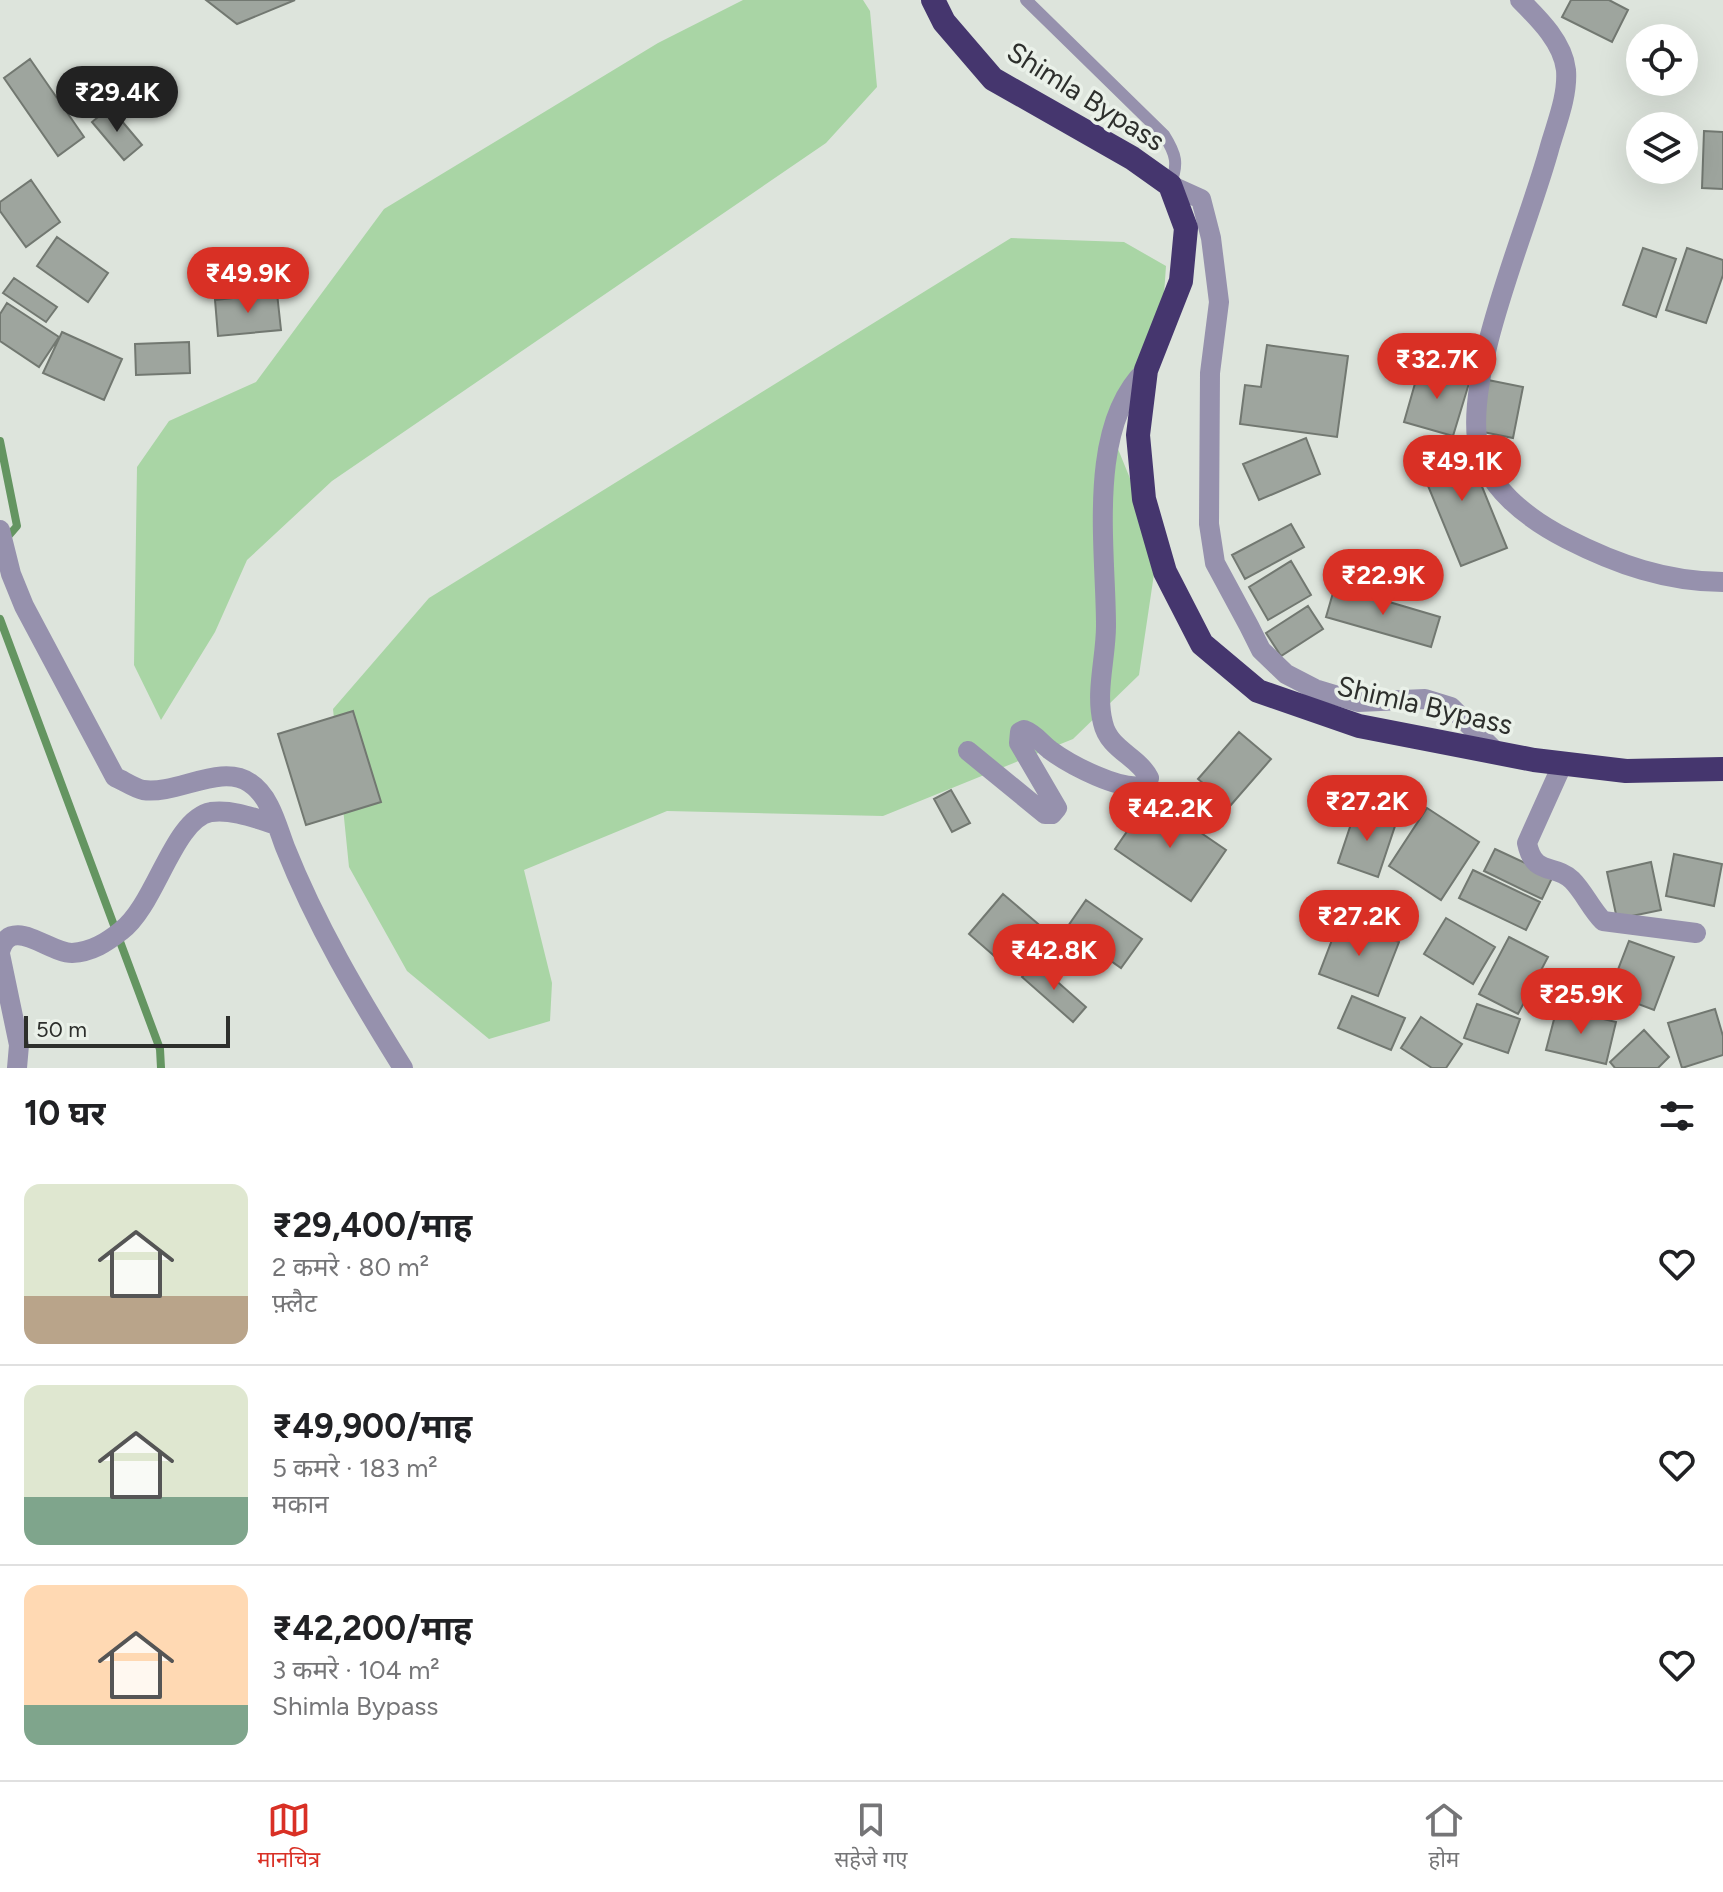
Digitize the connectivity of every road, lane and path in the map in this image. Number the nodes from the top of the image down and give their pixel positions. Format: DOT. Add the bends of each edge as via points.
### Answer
graph roads {
  1 [pos="933,0"];
  2 [pos="1026,0"];
  3 [pos="1520,0"];
  4 [pos="1170,185"];
  5 [pos="1146,370"];
  6 [pos="1,530"];
  7 [pos="1723,582"];
  8 [pos="968,751"];
  9 [pos="1495,751"];
  10 [pos="1563,763"];
  11 [pos="1723,769"];
  12 [pos="277,825"];
  13 [pos="1696,933"];
  14 [pos="0,953"];
  15 [pos="17,1068"];
  16 [pos="403,1068"];
  1 -- 4 [label="highway, Shimla Bypass" via="944,22 993,79"];
  2 -- 4 [label="lane" via="1164,135 1176,153"];
  3 -- 7 [label="street" via="1556,42 1566,67 1564,95 1487,352 1477,441 1491,476 1519,509 1546,528 1649,572"];
  4 -- 5 [label="highway, Shimla Bypass" via="1186,228 1181,281"];
  4 -- 9 [label="street" via="1201,199 1211,238 1219,302 1210,373 1209,524 1215,563 1261,650 1286,674 1358,702 1425,699 1451,707"];
  5 -- 8 [label="street" via="1118,406 1110,436 1100,703 1103,727 1112,743 1145,770 1146,785 1101,777 1072,765 1024,730 1019,743 1057,808 1045,814"];
  5 -- 9 [label="highway, Shimla Bypass" via="1138,435 1144,499 1165,572 1202,644 1258,691 1359,726"];
  6 -- 12 [label="street" via="11,574 47,654 115,777 141,790 172,789 226,776 249,782 265,798"];
  9 -- 10 [label="highway, Shimla Bypass"];
  10 -- 11 [label="highway, Shimla Bypass" via="1626,771"];
  10 -- 13 [label="street" via="1527,843 1536,864 1571,878 1603,921"];
  12 -- 14 [label="street" via="231,813 195,818 150,898 130,925 101,946 71,953 27,935 12,935"];
  12 -- 16 [label="street" via="340,965"];
  14 -- 15 [label="street" via="19,1045"];
}
